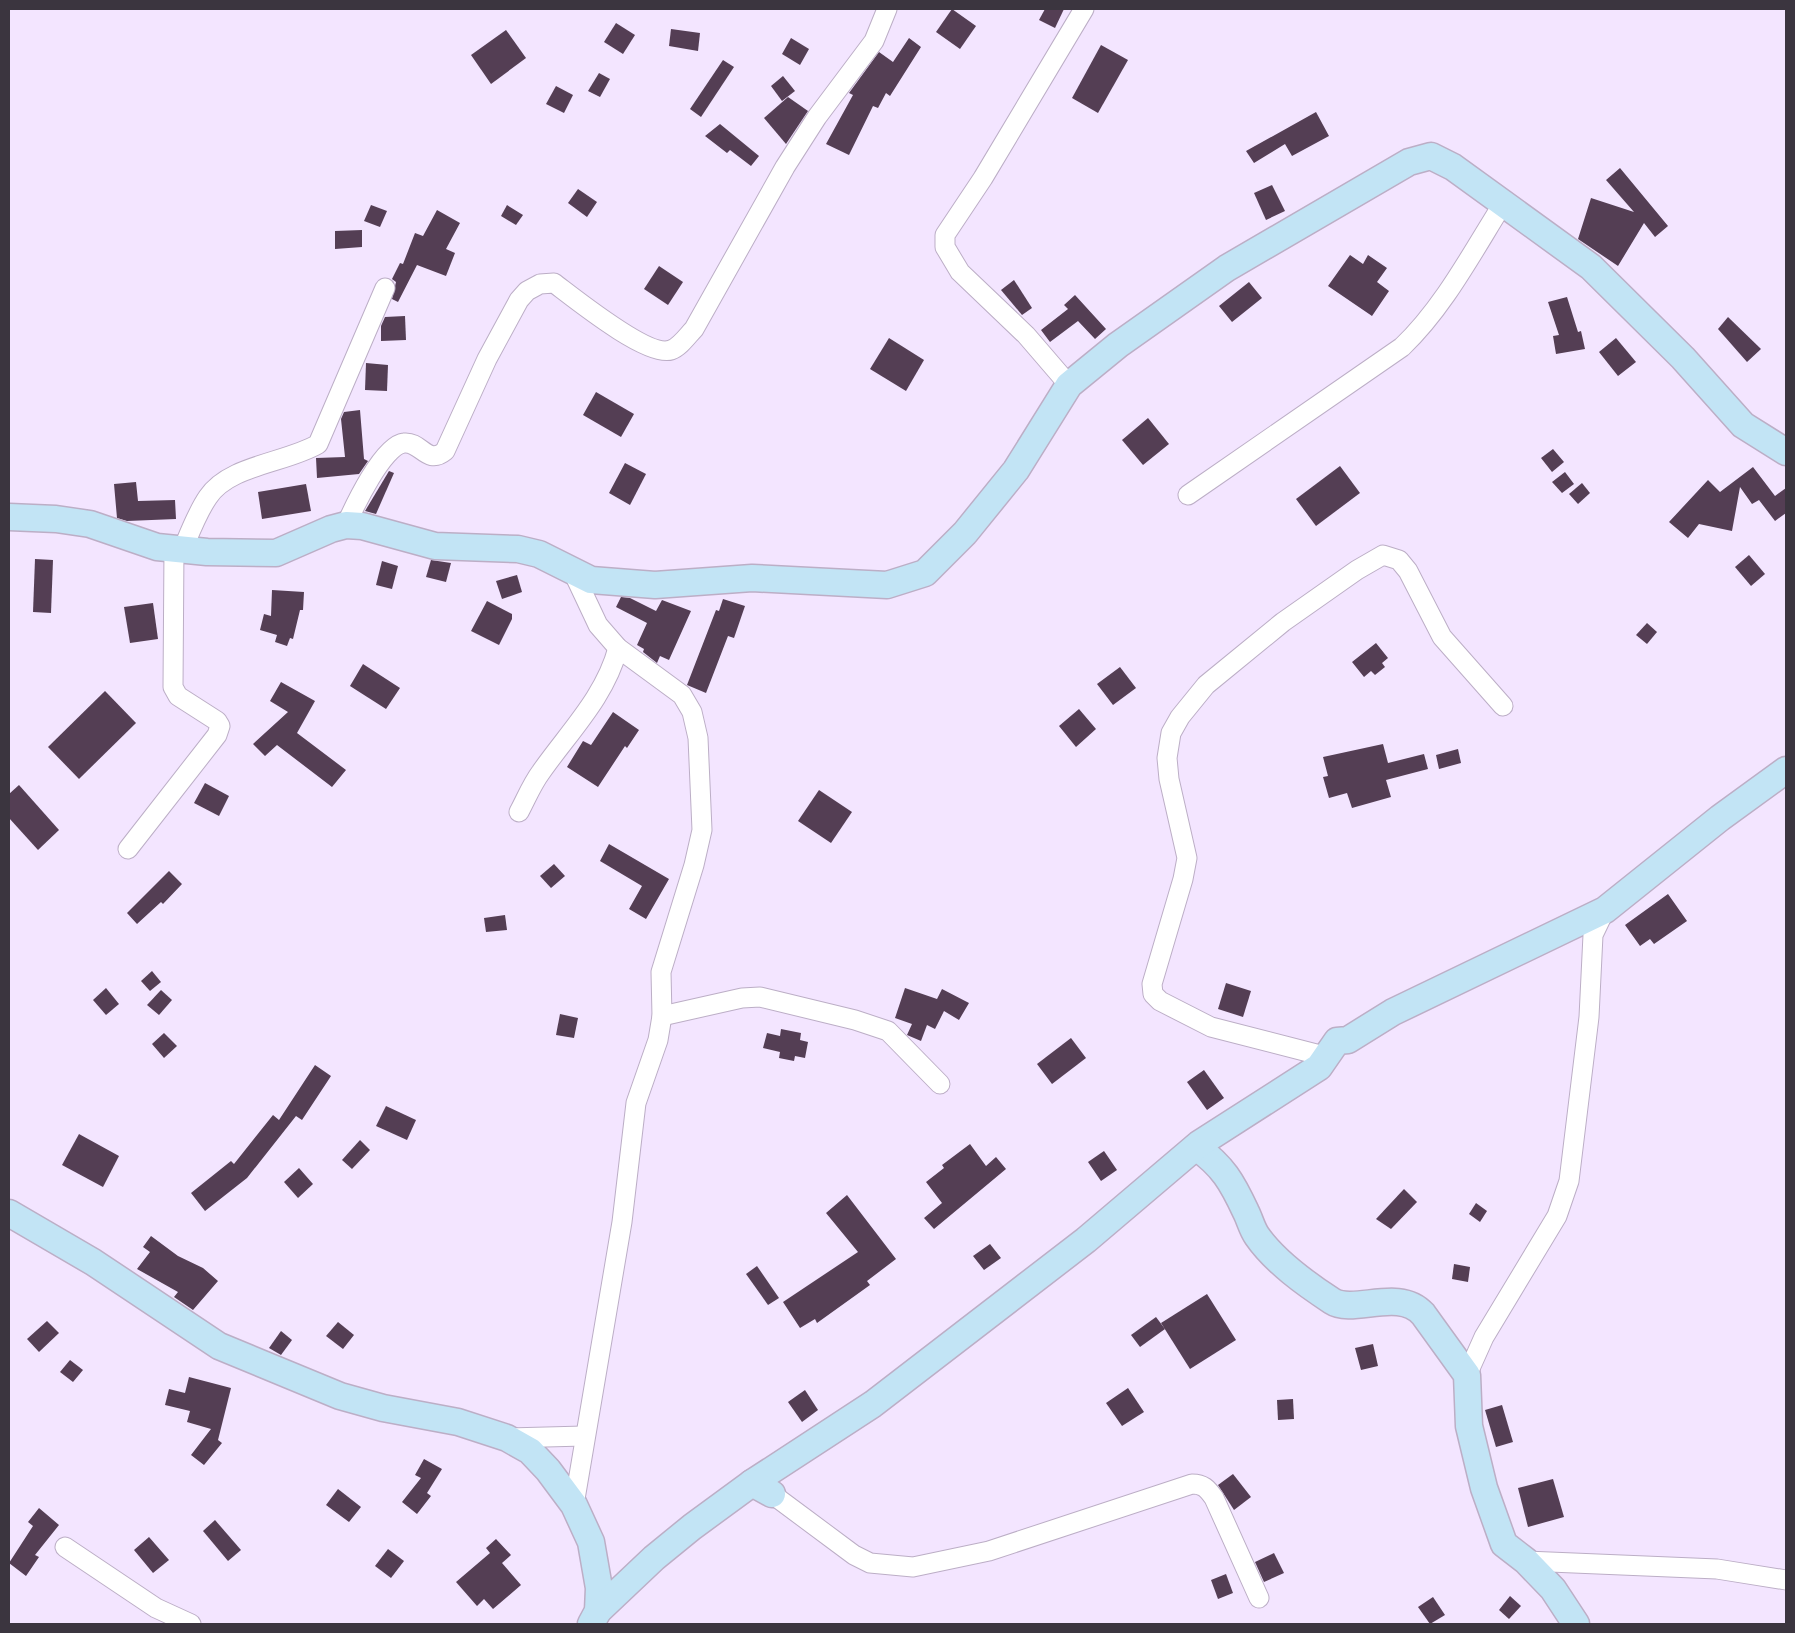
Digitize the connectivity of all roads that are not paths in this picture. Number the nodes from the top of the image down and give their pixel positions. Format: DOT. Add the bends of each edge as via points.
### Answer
graph roads {
  1 [pos="887,9"];
  2 [pos="1084,9"];
  3 [pos="1504,202"];
  4 [pos="385,288"];
  5 [pos="1069,385"];
  6 [pos="1786,452"];
  7 [pos="1188,495"];
  8 [pos="9,517"];
  9 [pos="346,525"];
  10 [pos="178,549"];
  11 [pos="573,572"];
  12 [pos="618,648"];
  13 [pos="1503,706"];
  14 [pos="1786,770"];
  15 [pos="519,812"];
  16 [pos="128,849"];
  17 [pos="1605,910"];
  18 [pos="662,1016"];
  19 [pos="1337,1041"];
  20 [pos="940,1084"];
  21 [pos="1196,1147"];
  22 [pos="9,1213"];
  23 [pos="1467,1375"];
  24 [pos="584,1436"];
  25 [pos="507,1438"];
  26 [pos="762,1489"];
  27 [pos="574,1505"];
  28 [pos="65,1547"];
  29 [pos="1526,1561"];
  30 [pos="1786,1580"];
  31 [pos="1259,1598"];
  32 [pos="594,1618"];
  33 [pos="190,1624"];
  34 [pos="1576,1624"];
  1 -- 9 [label="street" via="874,41 817,117 694,329 679,344 670,350 645,345 554,283 540,284 527,291 487,359 445,451 433,457 410,443 393,448 379,465"];
  2 -- 5 [label="street" via="983,178 945,235 945,247 960,272 1026,335"];
  3 -- 5 [label="street" via="1442,160 1431,156 1409,162 1227,268 1118,345"];
  3 -- 6 [label="street" via="1591,266 1684,358 1743,425"];
  3 -- 7 [label="street" via="1420,331 1402,347"];
  4 -- 10 [label="street" via="318,444 219,485"];
  5 -- 11 [label="street" via="1016,470 965,533 925,574 887,585 752,578 656,585 591,580"];
  8 -- 10 [label="street" via="56,518 90,524 157,547"];
  9 -- 10 [label="street" via="276,553"];
  9 -- 11 [label="street" via="362,526 435,546 518,549 539,554"];
  10 -- 16 [label="street" via="173,687 178,696 220,726"];
  11 -- 12 [label="street" via="598,625"];
  12 -- 15 [label="street" via="613,669 599,694 539,774"];
  12 -- 18 [label="street" via="682,695 692,712 698,738 702,830 660,972"];
  13 -- 19 [label="street" via="1442,637 1408,571 1399,560 1383,555 1283,622 1206,686 1170,733 1169,779 1187,858 1155,968 1153,994 1160,1001 1211,1027 1320,1055 1326,1055"];
  14 -- 17 [label="street"];
  17 -- 19 [label="street" via="1393,1012 1348,1040"];
  17 -- 23 [label="street" via="1594,934 1589,1017 1569,1181 1557,1216 1484,1337"];
  18 -- 20 [label="street" via="760,997 846,1017 888,1031"];
  18 -- 24 [label="street" via="658,1040 636,1104 622,1222"];
  19 -- 21 [label="street" via="1319,1067"];
  21 -- 23 [label="street" via="1224,1171 1257,1236 1290,1270 1337,1304 1391,1302 1414,1306"];
  21 -- 26 [label="street" via="1086,1240"];
  22 -- 25 [label="street" via="93,1262 219,1346 340,1396 458,1422"];
  23 -- 29 [label="street" via="1470,1426 1484,1488 1504,1544"];
  24 -- 25 [label="street"];
  24 -- 27 [label="street"];
  25 -- 27 [label="street" via="530,1451"];
  26 -- 31 [label="street" via="854,1555 870,1563 913,1567 989,1550 1200,1484 1214,1498"];
  26 -- 32 [label="street" via="692,1527 654,1558"];
  27 -- 32 [label="street" via="591,1542 599,1588"];
  28 -- 33 [label="street" via="156,1608"];
  29 -- 30 [label="street" via="1717,1569"];
  29 -- 34 [label="street" via="1558,1595"];
}
